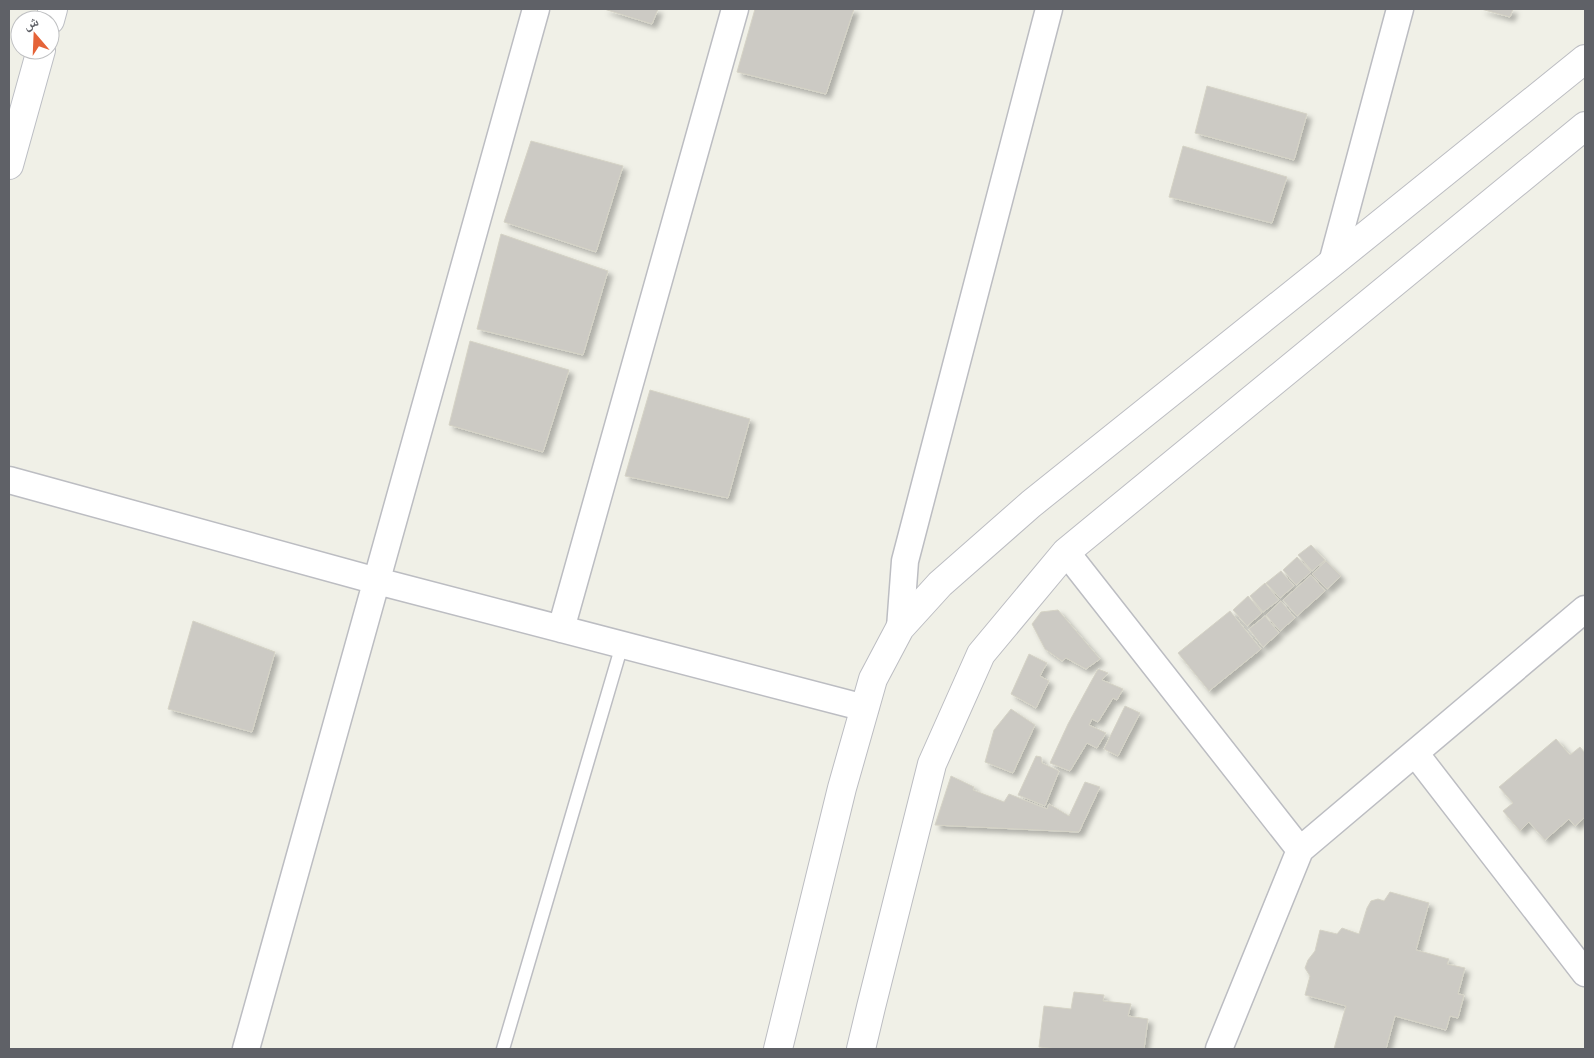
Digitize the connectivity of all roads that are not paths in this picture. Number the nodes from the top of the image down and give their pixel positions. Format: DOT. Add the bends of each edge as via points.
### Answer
graph roads {
  1 [pos="536,9"];
  2 [pos="735,9"];
  3 [pos="1050,9"];
  4 [pos="1400,9"];
  5 [pos="1585,59"];
  6 [pos="38,60"];
  7 [pos="1585,126"];
  8 [pos="9,165"];
  9 [pos="1332,263"];
  10 [pos="9,480"];
  11 [pos="1066,552"];
  12 [pos="376,580"];
  13 [pos="1585,609"];
  14 [pos="900,628"];
  15 [pos="561,629"];
  16 [pos="622,645"];
  17 [pos="865,708"];
  18 [pos="1415,753"];
  19 [pos="1300,850"];
  20 [pos="1585,972"];
  21 [pos="246,1049"];
  22 [pos="503,1049"];
  23 [pos="778,1049"];
  24 [pos="862,1049"];
  25 [pos="1219,1049"];
  1 -- 12 [label="street"];
  2 -- 15 [label="street"];
  3 -- 14 [label="street" via="905,561"];
  4 -- 9 [label="street"];
  5 -- 9 [label="street"];
  6 -- 8 [label="street"];
  7 -- 11 [label="street"];
  9 -- 14 [label="street" via="1030,504 940,584"];
  10 -- 12 [label="street"];
  11 -- 19 [label="street"];
  11 -- 24 [label="street" via="981,654 932,764"];
  12 -- 15 [label="street"];
  12 -- 21 [label="street"];
  13 -- 18 [label="street"];
  14 -- 17 [label="street" via="873,679"];
  15 -- 16 [label="street"];
  16 -- 17 [label="street"];
  16 -- 22 [label="lane"];
  17 -- 23 [label="street" via="842,788"];
  18 -- 19 [label="street"];
  18 -- 20 [label="street"];
  19 -- 25 [label="street"];
}
